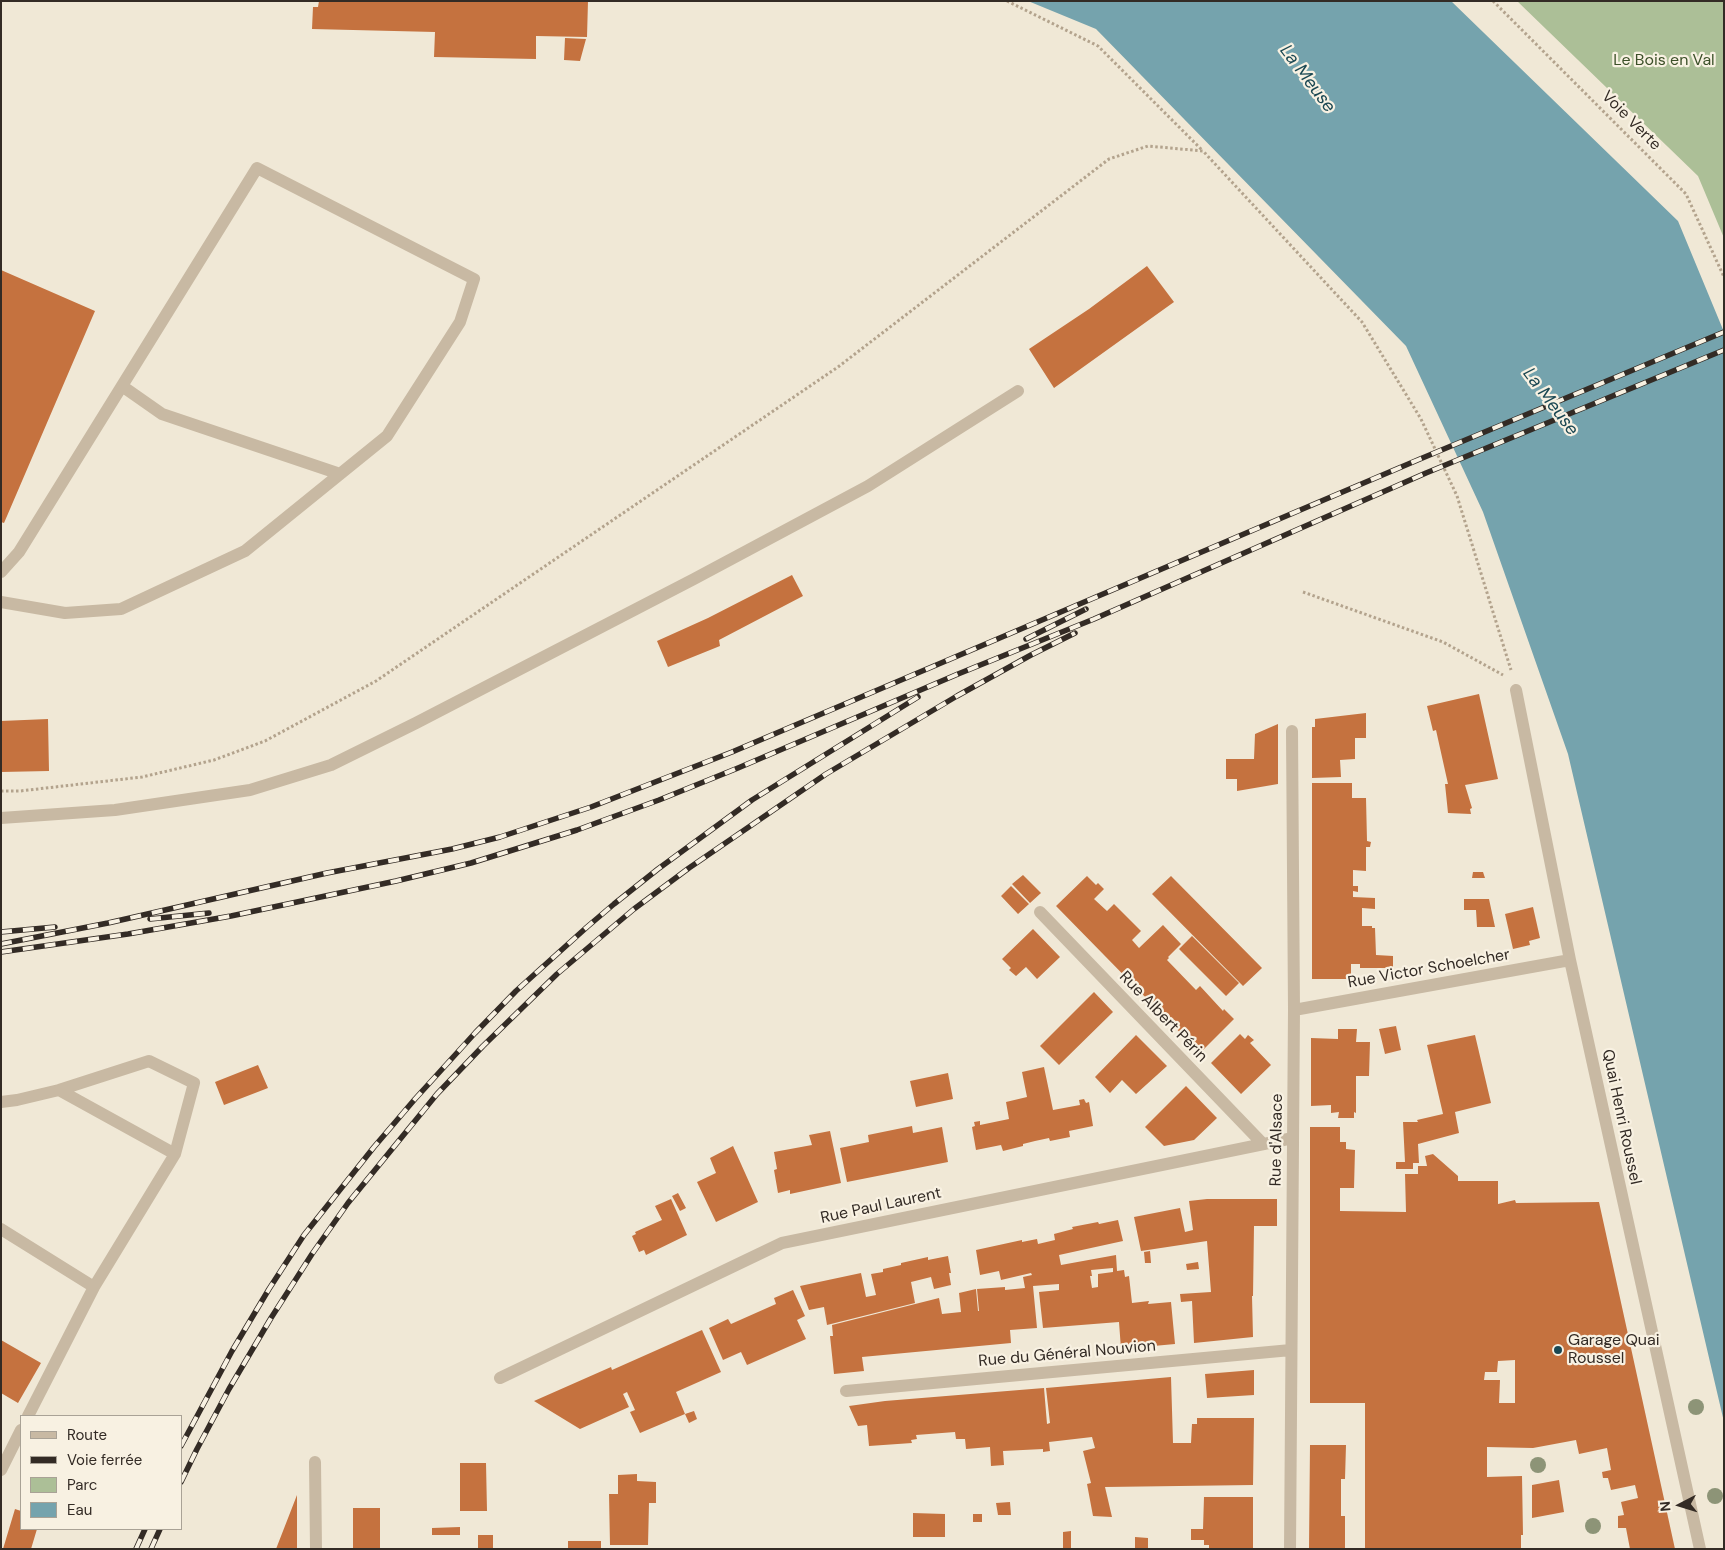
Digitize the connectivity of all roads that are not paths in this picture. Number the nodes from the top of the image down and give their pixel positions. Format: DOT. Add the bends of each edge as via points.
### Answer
graph roads {
  1 [pos="122,386"];
  2 [pos="1018,391"];
  3 [pos="340,474"];
  4 [pos="1,572"];
  5 [pos="1,602"];
  6 [pos="1516,690"];
  7 [pos="1292,731"];
  8 [pos="1,818"];
  9 [pos="1040,912"];
  10 [pos="1570,960"];
  11 [pos="1294,1010"];
  12 [pos="59,1090"];
  13 [pos="1,1102"];
  14 [pos="1293,1138"];
  15 [pos="1263,1144"];
  16 [pos="174,1154"];
  17 [pos="1,1229"];
  18 [pos="94,1287"];
  19 [pos="1291,1350"];
  20 [pos="500,1378"];
  21 [pos="846,1391"];
  22 [pos="29,1415"];
  23 [pos="20,1432"];
  24 [pos="315,1462"];
  25 [pos="1,1470"];
  26 [pos="316,1549"];
  27 [pos="1290,1549"];
  28 [pos="1700,1549"];
  1 -- 3 [label="street" via="162,414"];
  1 -- 3 [label="street" via="257,168 474,278 460,322 386,436"];
  1 -- 4 [label="street" via="19,552"];
  2 -- 8 [label="street" via="868,486 331,765 250,790 115,810"];
  3 -- 5 [label="street" via="245,551 121,609 65,613"];
  6 -- 10 [label="street, Quai Henri Roussel"];
  7 -- 11 [label="street, Rue d'Alsace"];
  9 -- 15 [label="street, Rue Albert Périn"];
  10 -- 11 [label="street, Rue Victor Schoelcher"];
  10 -- 28 [label="street, Quai Henri Roussel"];
  11 -- 14 [label="street, Rue d'Alsace"];
  12 -- 13 [label="street"];
  12 -- 16 [label="street"];
  12 -- 16 [label="street" via="149,1061 194,1083"];
  14 -- 15 [label="street, Rue Paul Laurent"];
  14 -- 19 [label="street, Rue d'Alsace"];
  15 -- 20 [label="street, Rue Paul Laurent" via="782,1243"];
  16 -- 18 [label="street"];
  17 -- 18 [label="street"];
  18 -- 22 [label="street"];
  19 -- 21 [label="street, Rue du Général Nouvion"];
  19 -- 27 [label="street, Rue d'Alsace"];
  23 -- 25 [label="street"];
  24 -- 26 [label="street"];
}
